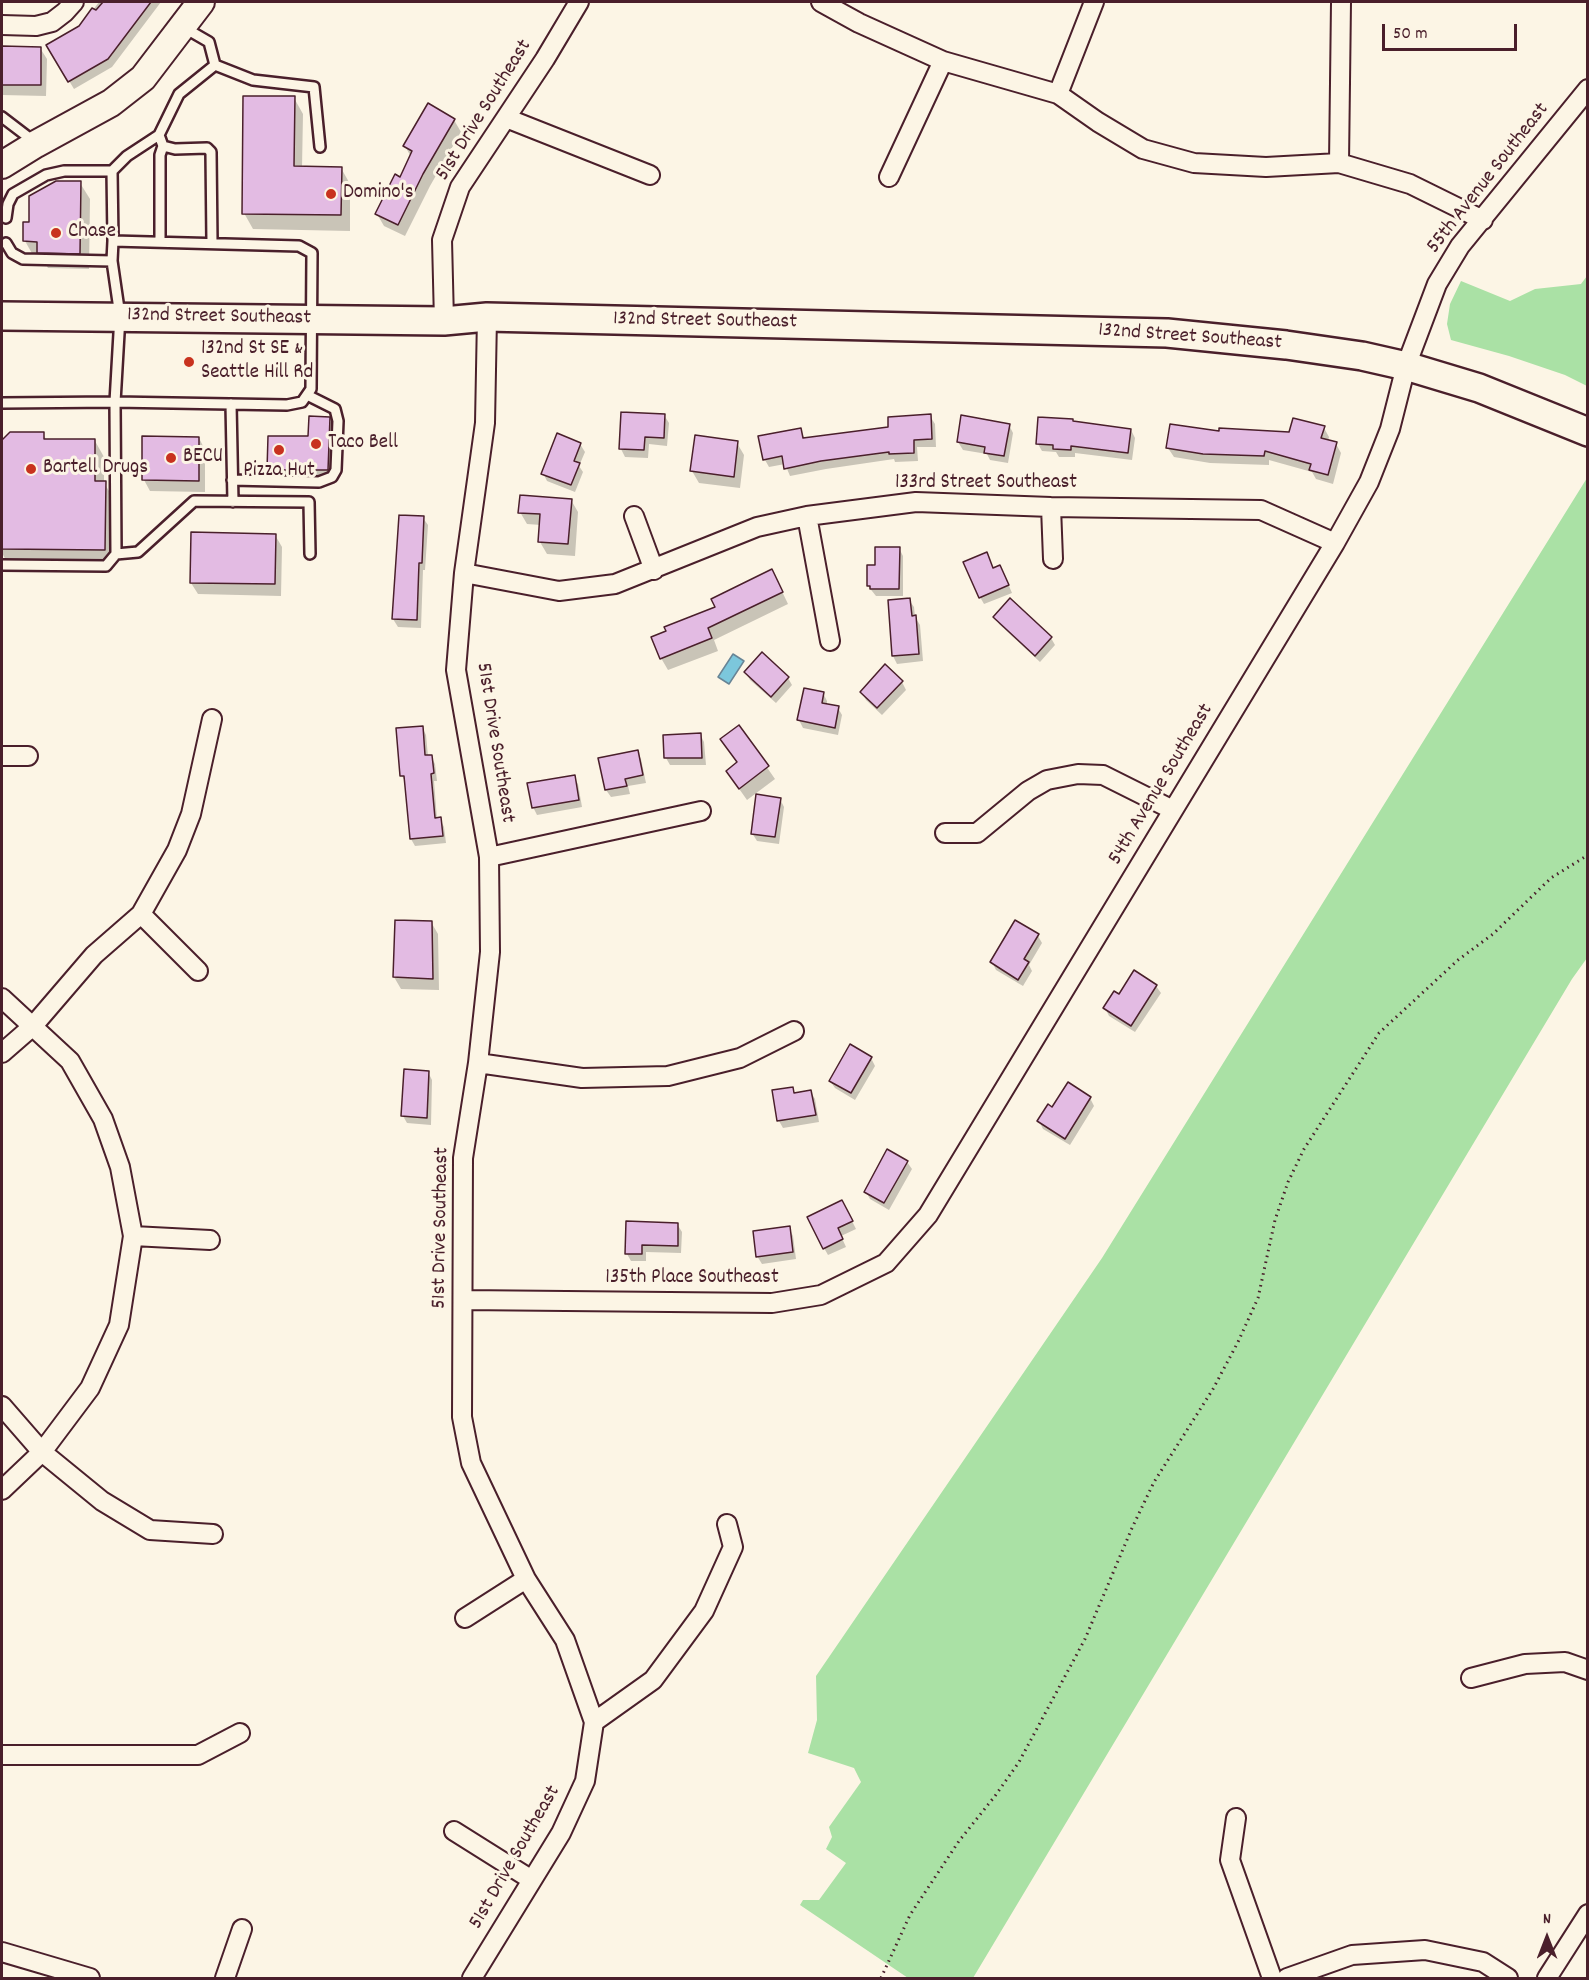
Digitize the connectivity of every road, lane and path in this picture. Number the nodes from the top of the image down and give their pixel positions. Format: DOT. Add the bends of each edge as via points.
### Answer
graph roads {
  1 [pos="201,2"];
  2 [pos="579,2"];
  3 [pos="821,2"];
  4 [pos="1094,2"];
  5 [pos="1341,2"];
  6 [pos="70,7"];
  7 [pos="2,25"];
  8 [pos="183,27"];
  9 [pos="943,61"];
  10 [pos="215,65"];
  11 [pos="1587,89"];
  12 [pos="1058,94"];
  13 [pos="2,117"];
  14 [pos="506,118"];
  15 [pos="159,135"];
  16 [pos="36,144"];
  17 [pos="163,146"];
  18 [pos="320,147"];
  19 [pos="1339,163"];
  20 [pos="2,165"];
  21 [pos="112,171"];
  22 [pos="650,176"];
  23 [pos="890,177"];
  24 [pos="6,218"];
  25 [pos="1483,220"];
  26 [pos="113,241"];
  27 [pos="160,242"];
  28 [pos="6,243"];
  29 [pos="212,243"];
  30 [pos="112,261"];
  31 [pos="2,316"];
  32 [pos="120,316"];
  33 [pos="488,317"];
  34 [pos="311,320"];
  35 [pos="444,321"];
  36 [pos="1406,366"];
  37 [pos="307,395"];
  38 [pos="115,402"];
  39 [pos="2,403"];
  40 [pos="231,404"];
  41 [pos="1587,432"];
  42 [pos="232,480"];
  43 [pos="233,502"];
  44 [pos="1052,507"];
  45 [pos="634,516"];
  46 [pos="807,516"];
  47 [pos="1335,543"];
  48 [pos="116,554"];
  49 [pos="310,554"];
  50 [pos="1053,560"];
  51 [pos="2,566"];
  52 [pos="654,570"];
  53 [pos="464,573"];
  54 [pos="830,640"];
  55 [pos="212,719"];
  56 [pos="2,756"];
  57 [pos="28,756"];
  58 [pos="1173,810"];
  59 [pos="701,811"];
  60 [pos="945,833"];
  61 [pos="1587,855"];
  62 [pos="489,857"];
  63 [pos="141,914"];
  64 [pos="198,971"];
  65 [pos="2,998"];
  66 [pos="33,1026"];
  67 [pos="794,1031"];
  68 [pos="2,1053"];
  69 [pos="478,1063"];
  70 [pos="928,1215"];
  71 [pos="133,1236"];
  72 [pos="210,1239"];
  73 [pos="463,1300"];
  74 [pos="2,1406"];
  75 [pos="42,1452"];
  76 [pos="2,1490"];
  77 [pos="728,1524"];
  78 [pos="213,1534"];
  79 [pos="526,1579"];
  80 [pos="465,1618"];
  81 [pos="1587,1670"];
  82 [pos="1471,1678"];
  83 [pos="594,1722"];
  84 [pos="240,1733"];
  85 [pos="2,1755"];
  86 [pos="1236,1818"];
  87 [pos="454,1831"];
  88 [pos="532,1880"];
  89 [pos="1587,1914"];
  90 [pos="242,1929"];
  91 [pos="2,1952"];
  92 [pos="87,1978"];
  93 [pos="225,1978"];
  94 [pos="472,1978"];
  95 [pos="881,1978"];
  96 [pos="1272,1978"];
  97 [pos="1287,1978"];
  98 [pos="1508,1978"];
  99 [pos="1547,1978"];
  1 -- 8 [label="main road"];
  2 -- 14 [label="street, 51st Drive Southeast"];
  3 -- 9 [label="street"];
  4 -- 12 [label="street"];
  5 -- 19 [label="street"];
  6 -- 7 [label="street" via="52,22 36,26"];
  8 -- 10 [label="lane" via="208,42"];
  8 -- 16 [label="main road" via="143,78 111,103"];
  9 -- 12 [label="street"];
  9 -- 23 [label="street"];
  10 -- 15 [label="lane" via="179,94"];
  10 -- 18 [label="lane" via="253,80 314,87"];
  11 -- 25 [label="street, 55th Avenue Southeast"];
  12 -- 19 [label="street" via="1143,149 1194,164 1266,167"];
  13 -- 16 [label="lane"];
  14 -- 22 [label="street"];
  14 -- 35 [label="street, 51st Drive Southeast" via="460,188 442,240"];
  15 -- 17 [label="lane"];
  15 -- 21 [label="lane"];
  16 -- 20 [label="main road"];
  17 -- 27 [label="lane"];
  17 -- 29 [label="lane" via="207,148 211,152"];
  19 -- 25 [label="street" via="1410,184"];
  21 -- 24 [label="lane" via="46,175 13,194"];
  21 -- 26 [label="lane"];
  25 -- 36 [label="street, 55th Avenue Southeast" via="1437,284"];
  26 -- 27 [label="lane"];
  26 -- 30 [label="lane"];
  27 -- 29 [label="lane"];
  28 -- 30 [label="lane" via="12,253 23,259"];
  29 -- 34 [label="lane" via="299,246 312,253"];
  30 -- 32 [label="lane"];
  31 -- 32 [label="main road, 132nd Street Southeast"];
  32 -- 34 [label="main road, 132nd Street Southeast"];
  32 -- 38 [label="lane"];
  33 -- 35 [label="main road, 132nd Street Southeast"];
  33 -- 36 [label="main road, 132nd Street Southeast" via="1167,333 1286,345"];
  33 -- 53 [label="street, 51st Drive Southeast" via="485,423"];
  34 -- 35 [label="main road, 132nd Street Southeast"];
  34 -- 37 [label="lane" via="311,389"];
  36 -- 41 [label="main road, 132nd Street Southeast" via="1479,388"];
  36 -- 47 [label="street, 54th Avenue Southeast" via="1390,429 1369,482"];
  37 -- 40 [label="lane" via="302,402 286,405"];
  37 -- 42 [label="lane" via="335,409 336,470 332,477 319,482"];
  38 -- 39 [label="lane"];
  38 -- 40 [label="lane"];
  38 -- 48 [label="lane"];
  40 -- 42 [label="lane"];
  42 -- 43 [label="lane"];
  43 -- 48 [label="lane" via="194,501 138,552"];
  43 -- 49 [label="lane" via="309,502"];
  44 -- 46 [label="street, 133rd Street Southeast" via="915,502"];
  44 -- 47 [label="street, 133rd Street Southeast" via="1261,510"];
  44 -- 50 [label="street"];
  45 -- 52 [label="street"];
  46 -- 52 [label="street, 133rd Street Southeast" via="757,527"];
  46 -- 54 [label="street"];
  47 -- 58 [label="street, 54th Avenue Southeast"];
  48 -- 51 [label="lane" via="106,566"];
  52 -- 53 [label="street, 133rd Street Southeast" via="615,584 559,591"];
  53 -- 62 [label="street, 51st Drive Southeast" via="456,670"];
  55 -- 63 [label="street" via="191,814 177,849"];
  56 -- 57 [label="street"];
  58 -- 60 [label="street" via="1103,775 1078,774 1047,780 1028,791 977,833"];
  58 -- 70 [label="street, 54th Avenue Southeast"];
  59 -- 62 [label="street"];
  61 -- 95 [label="path" via="1551,878 1379,1033 1322,1119 1288,1182 1275,1220 1258,1298 1238,1342 1154,1482 1085,1639 1019,1762 959,1841 910,1915"];
  62 -- 69 [label="street, 51st Drive Southeast" via="490,952"];
  63 -- 64 [label="street"];
  63 -- 66 [label="street" via="94,956"];
  65 -- 66 [label="street"];
  66 -- 68 [label="street"];
  66 -- 71 [label="street" via="70,1061 103,1119 120,1167"];
  67 -- 69 [label="street" via="740,1058 668,1076 582,1078"];
  69 -- 73 [label="street, 51st Drive Southeast" via="463,1158"];
  70 -- 73 [label="street, 135th Place Southeast" via="886,1263 821,1295 772,1304"];
  71 -- 72 [label="street"];
  71 -- 75 [label="street" via="119,1325 90,1388"];
  73 -- 79 [label="street, 51st Drive Southeast" via="462,1417 471,1463"];
  74 -- 75 [label="street"];
  75 -- 76 [label="street"];
  75 -- 78 [label="street" via="102,1501 150,1530"];
  77 -- 83 [label="street" via="733,1547 704,1611 653,1680"];
  79 -- 80 [label="street"];
  79 -- 83 [label="street, 51st Drive Southeast" via="566,1640"];
  81 -- 82 [label="street" via="1565,1662 1525,1664"];
  83 -- 88 [label="street, 51st Drive Southeast" via="585,1781 561,1833"];
  84 -- 85 [label="street" via="198,1755"];
  86 -- 96 [label="street" via="1230,1860"];
  87 -- 88 [label="street"];
  88 -- 94 [label="street, 51st Drive Southeast"];
  89 -- 99 [label="street"];
  90 -- 93 [label="street"];
  91 -- 92 [label="street"];
  97 -- 98 [label="street" via="1352,1955 1425,1950 1483,1962"];
}
